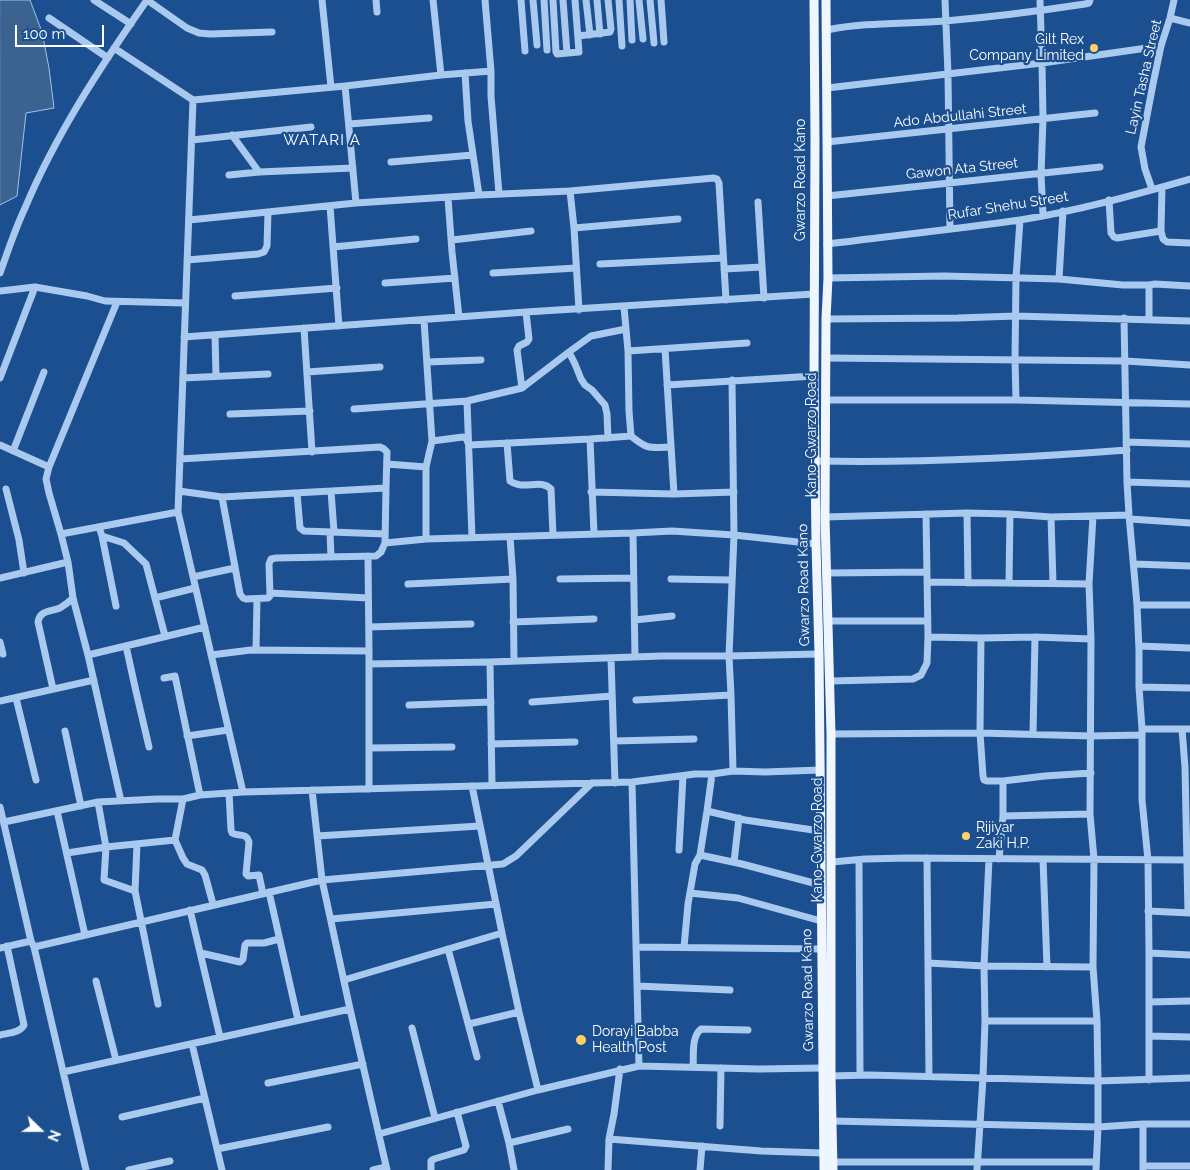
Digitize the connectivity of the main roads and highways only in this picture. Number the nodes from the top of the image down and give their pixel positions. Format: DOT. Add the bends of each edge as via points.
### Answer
graph roads {
  1 [pos="814,0"];
  2 [pos="826,0"];
  3 [pos="827,1013"];
  4 [pos="833,1166"];
  5 [pos="824,1170"];
  1 -- 3 [label="main road, Gwarzo Road Kano" via="814,376 821,949"];
  2 -- 3 [label="main road, Kano-Gwarzo Road" via="828,278 825,517 832,862"];
  3 -- 4 [label="main road, Kano-Gwarzo Road"];
  3 -- 5 [label="main road, Gwarzo Road Kano" via="822,1068"];
}
